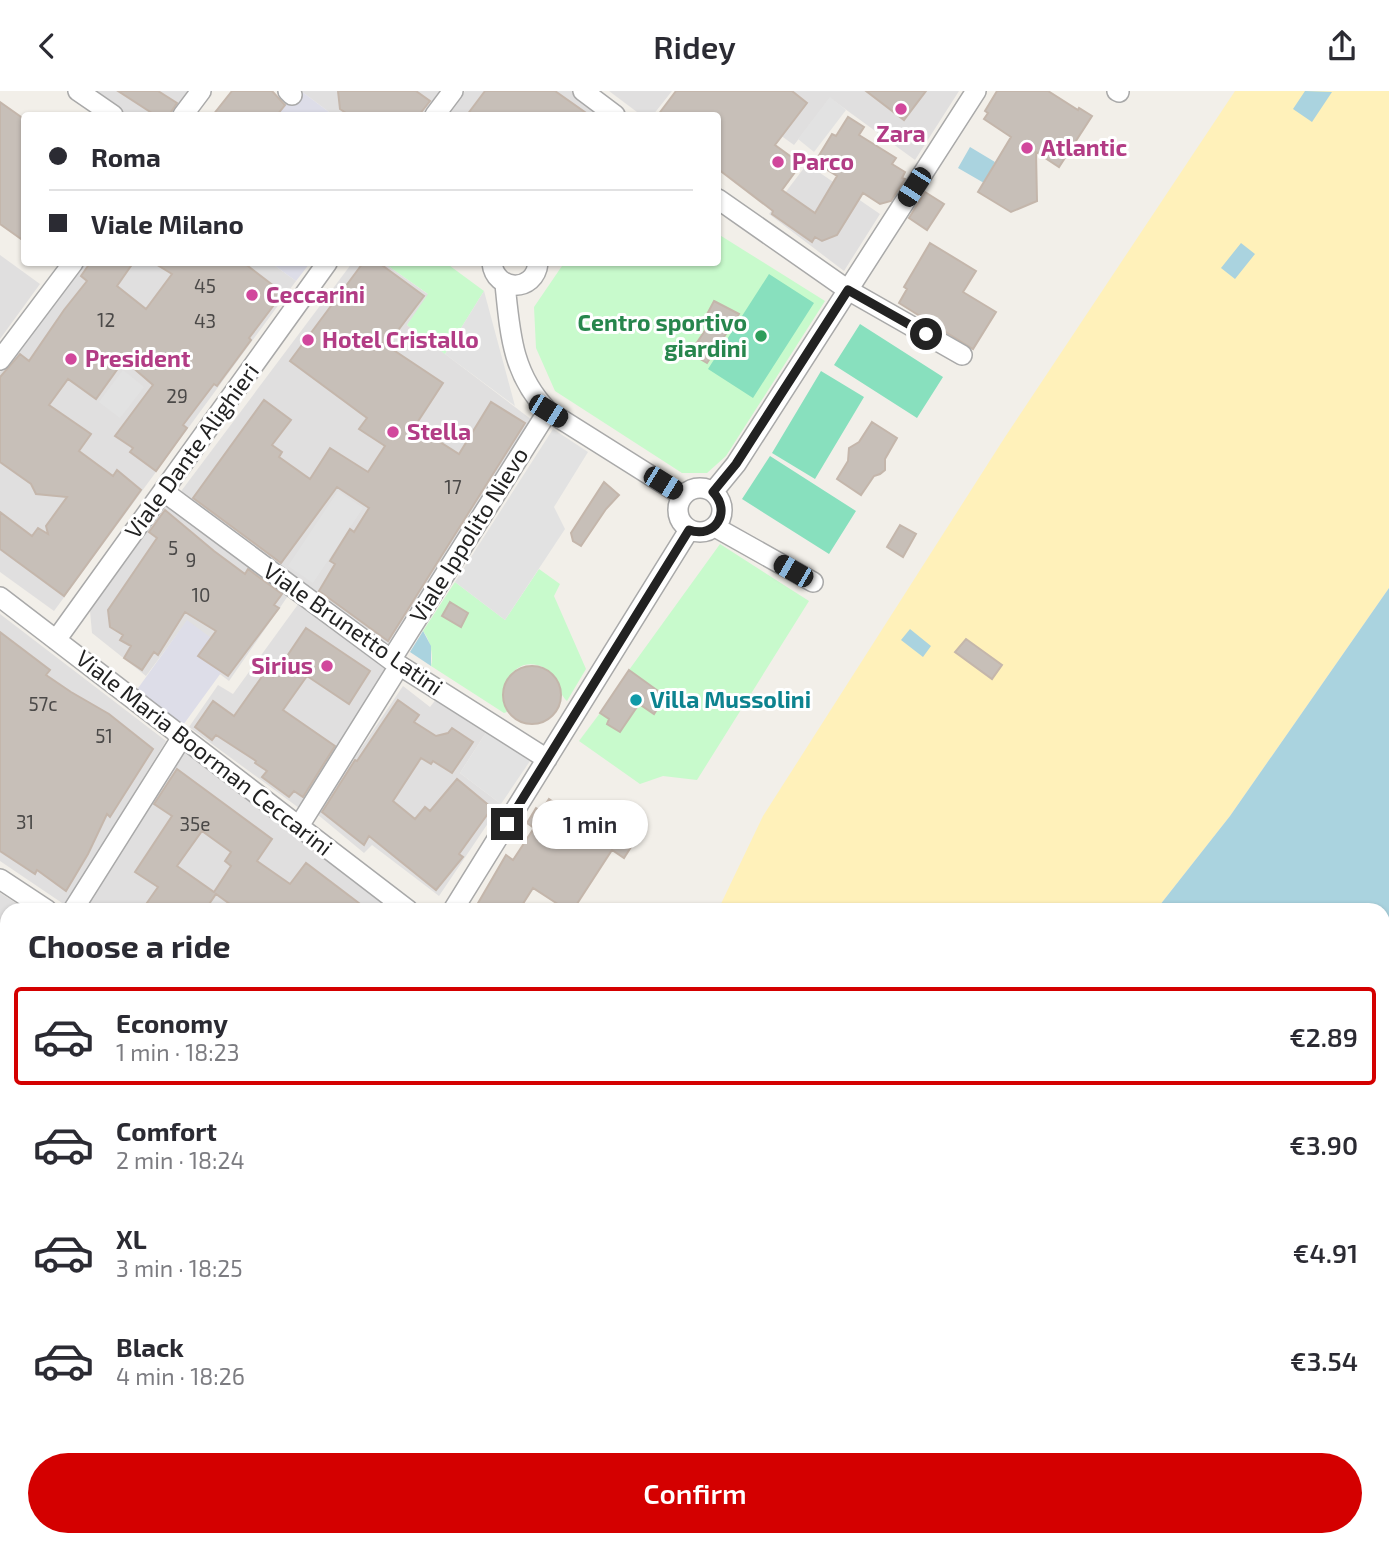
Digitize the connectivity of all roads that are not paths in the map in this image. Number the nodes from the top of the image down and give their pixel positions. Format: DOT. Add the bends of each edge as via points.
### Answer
graph roads {
  1 [pos="78,91"];
  2 [pos="201,91"];
  3 [pos="453,91"];
  4 [pos="583,91"];
  5 [pos="976,91"];
  6 [pos="109,112"];
  7 [pos="185,112"];
  8 [pos="437,112"];
  9 [pos="611,112"];
  10 [pos="721,201"];
  11 [pos="71,266"];
  12 [pos="318,266"];
  13 [pos="493,266"];
  14 [pos="537,266"];
  15 [pos="505,284"];
  16 [pos="848,290"];
  17 [pos="962,355"];
  18 [pos="0,360"];
  19 [pos="548,411"];
  20 [pos="163,491"];
  21 [pos="713,492"];
  22 [pos="683,496"];
  23 [pos="715,527"];
  24 [pos="689,530"];
  25 [pos="813,583"];
  26 [pos="0,597"];
  27 [pos="56,640"];
  28 [pos="395,663"];
  29 [pos="182,737"];
  30 [pos="547,759"];
  31 [pos="299,826"];
  32 [pos="0,880"];
  33 [pos="36,903"];
  34 [pos="77,903"];
  35 [pos="399,903"];
  36 [pos="457,903"];
  1 -- 6 [label="street"];
  2 -- 7 [label="street"];
  3 -- 8 [label="street"];
  4 -- 9 [label="street"];
  5 -- 16 [label="street"];
  10 -- 16 [label="street"];
  11 -- 18 [label="street"];
  12 -- 20 [label="street, Viale Dante Alighieri"];
  13 -- 15 [label="street"];
  14 -- 15 [label="street" via="526,284"];
  15 -- 19 [label="street" via="518,366 533,395"];
  16 -- 17 [label="street"];
  16 -- 21 [label="street" via="736,464"];
  19 -- 22 [label="street"];
  19 -- 28 [label="street, Viale Ippolito Nievo"];
  20 -- 27 [label="street, Viale Dante Alighieri"];
  20 -- 28 [label="street, Viale Brunetto Latini"];
  21 -- 22 [label="street" via="697,488"];
  21 -- 23 [label="street" via="722,510"];
  22 -- 24 [label="street" via="678,516"];
  23 -- 24 [label="street" via="703,533"];
  23 -- 25 [label="street"];
  24 -- 30 [label="street"];
  26 -- 27 [label="street, Viale Maria Boorman Ceccarini"];
  27 -- 29 [label="street, Viale Maria Boorman Ceccarini"];
  28 -- 30 [label="street, Viale Brunetto Latini"];
  28 -- 31 [label="street, Viale Ippolito Nievo"];
  29 -- 31 [label="street, Viale Maria Boorman Ceccarini"];
  29 -- 34 [label="street"];
  30 -- 36 [label="street"];
  31 -- 35 [label="street, Viale Maria Boorman Ceccarini"];
  32 -- 33 [label="street"];
}
